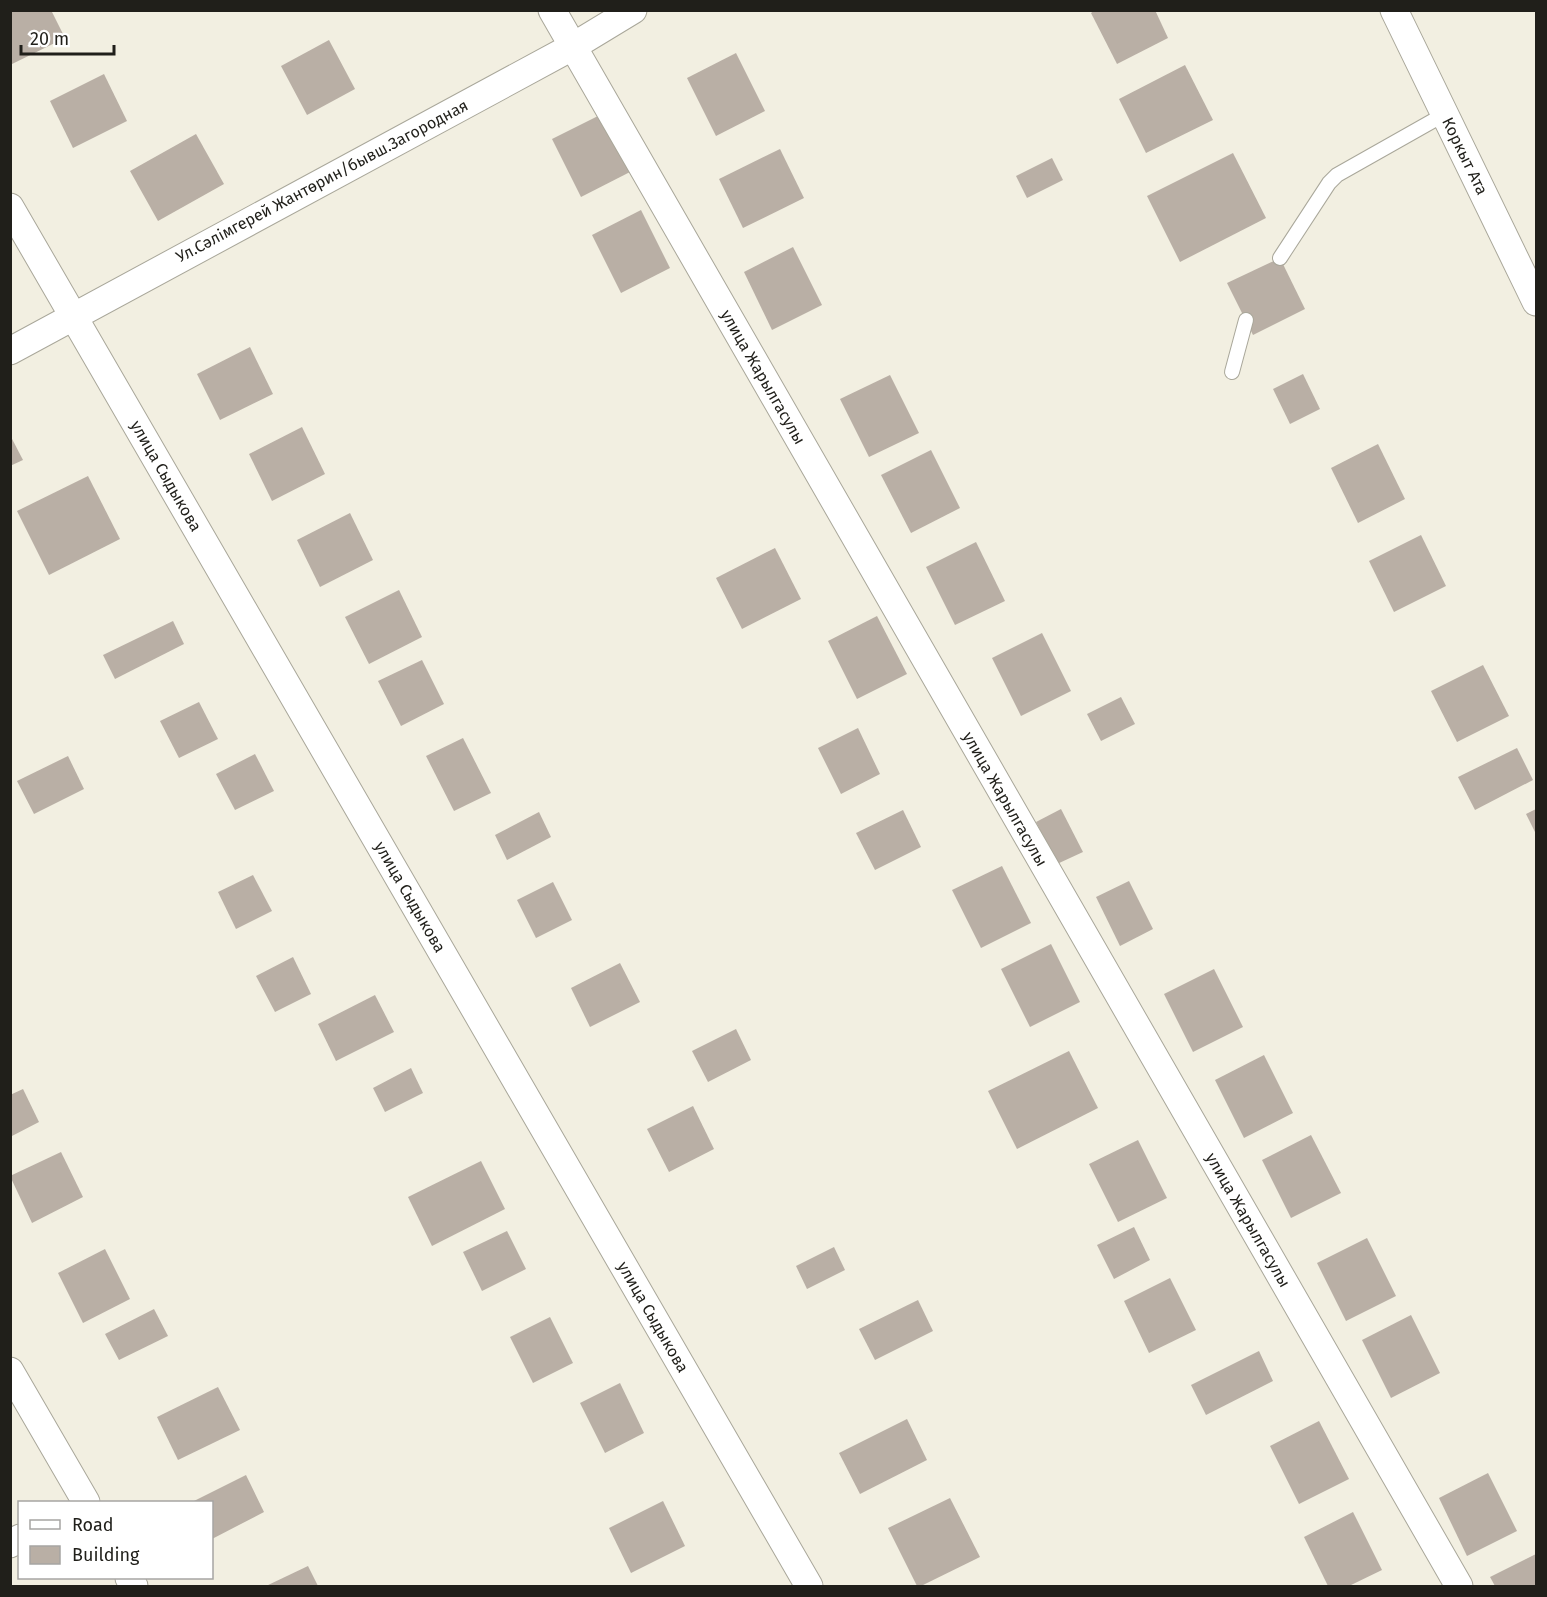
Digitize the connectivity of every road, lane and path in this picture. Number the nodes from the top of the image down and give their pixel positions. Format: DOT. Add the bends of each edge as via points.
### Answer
graph roads {
  1 [pos="552,10"];
  2 [pos="633,10"];
  3 [pos="1394,10"];
  4 [pos="572,47"];
  5 [pos="1445,114"];
  6 [pos="10,207"];
  7 [pos="1280,258"];
  8 [pos="1536,302"];
  9 [pos="73,316"];
  10 [pos="1246,320"];
  11 [pos="10,351"];
  12 [pos="1232,372"];
  13 [pos="10,1371"];
  14 [pos="82,1501"];
  15 [pos="809,1587"];
  16 [pos="1459,1587"];
  1 -- 4 [label="street, улица Жарылгасулы"];
  2 -- 4 [label="street, Ул.Сәлімгерей Жантөрин/бывш.Загородная"];
  3 -- 5 [label="street, Коркыт Ата"];
  4 -- 9 [label="street, Ул.Сәлімгерей Жантөрин/бывш.Загородная"];
  4 -- 16 [label="street, улица Жарылгасулы"];
  5 -- 7 [label="lane" via="1337,175"];
  5 -- 8 [label="street, Коркыт Ата"];
  6 -- 9 [label="street, улица Сыдыкова"];
  9 -- 11 [label="street, Ул.Сәлімгерей Жантөрин/бывш.Загородная"];
  9 -- 15 [label="street, улица Сыдыкова"];
  10 -- 12 [label="lane"];
  13 -- 14 [label="street"];
}
